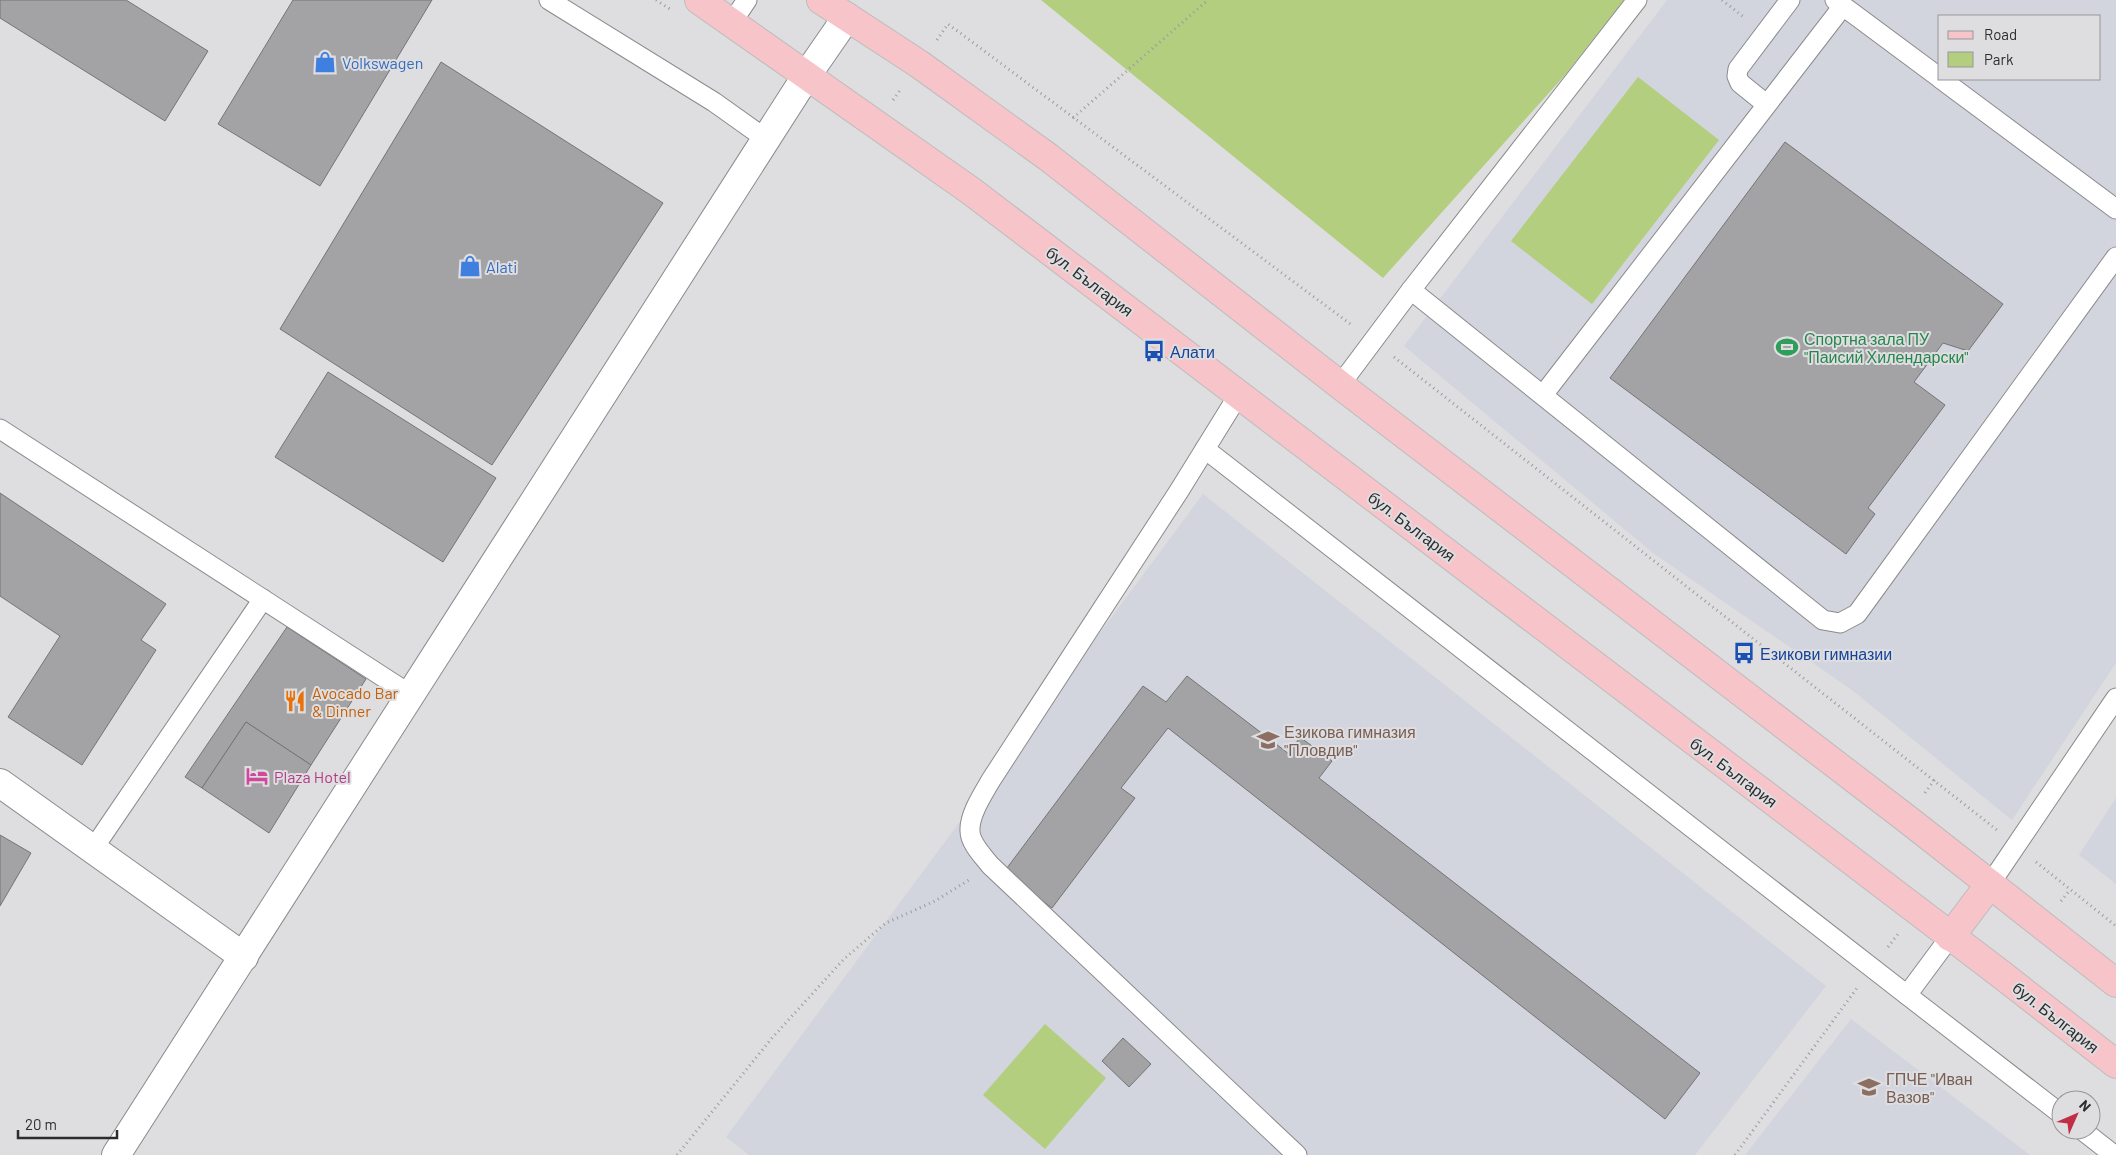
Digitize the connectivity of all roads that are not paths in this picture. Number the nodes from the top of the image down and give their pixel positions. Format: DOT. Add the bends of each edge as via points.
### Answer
graph roads {
  1 [pos="549,0"];
  2 [pos="699,0"];
  3 [pos="747,0"];
  4 [pos="822,0"];
  5 [pos="1638,0"];
  6 [pos="1790,0"];
  7 [pos="1839,3"];
  8 [pos="847,17"];
  9 [pos="732,22"];
  10 [pos="807,74"];
  11 [pos="1938,77"];
  12 [pos="1943,80"];
  13 [pos="1766,104"];
  14 [pos="766,139"];
  15 [pos="2116,209"];
  16 [pos="2116,257"];
  17 [pos="1411,290"];
  18 [pos="1340,385"];
  19 [pos="1239,394"];
  20 [pos="1543,396"];
  21 [pos="0,429"];
  22 [pos="1205,449"];
  23 [pos="263,599"];
  24 [pos="411,695"];
  25 [pos="2116,698"];
  26 [pos="0,782"];
  27 [pos="94,849"];
  28 [pos="1990,884"];
  29 [pos="1950,937"];
  30 [pos="244,957"];
  31 [pos="2116,983"];
  32 [pos="1907,995"];
  33 [pos="2116,1064"];
  34 [pos="2051,1106"];
  35 [pos="2095,1140"];
  36 [pos="116,1155"];
  37 [pos="1297,1155"];
  38 [pos="2114,1155"];
  1 -- 14 [label="lane" via="714,102"];
  2 -- 9 [label="main road, бул. България"];
  3 -- 9 [label="lane"];
  4 -- 8 [label="main road"];
  5 -- 17 [label="lane"];
  6 -- 13 [label="lane" via="1738,68 1736,76"];
  7 -- 11 [label="lane"];
  7 -- 13 [label="lane"];
  8 -- 10 [label="street"];
  8 -- 18 [label="main road" via="919,64 1048,157"];
  9 -- 10 [label="main road, бул. България"];
  10 -- 14 [label="street"];
  10 -- 19 [label="main road, бул. България" via="971,191"];
  12 -- 15 [label="lane"];
  13 -- 20 [label="lane"];
  14 -- 24 [label="street"];
  16 -- 20 [label="lane" via="1857,614 1840,623 1824,620"];
  17 -- 18 [label="lane"];
  17 -- 20 [label="lane"];
  18 -- 28 [label="main road"];
  19 -- 22 [label="lane"];
  19 -- 29 [label="main road, бул. България"];
  21 -- 23 [label="lane"];
  22 -- 32 [label="lane"];
  22 -- 37 [label="lane" via="990,780 975,808 970,832 990,865"];
  23 -- 24 [label="lane"];
  23 -- 27 [label="lane"];
  24 -- 30 [label="street"];
  25 -- 28 [label="lane"];
  26 -- 27 [label="street"];
  27 -- 30 [label="street"];
  28 -- 29 [label="main road"];
  28 -- 31 [label="main road"];
  29 -- 32 [label="lane"];
  29 -- 33 [label="main road, бул. България"];
  30 -- 36 [label="street"];
  32 -- 34 [label="lane"];
  35 -- 38 [label="lane"];
}
